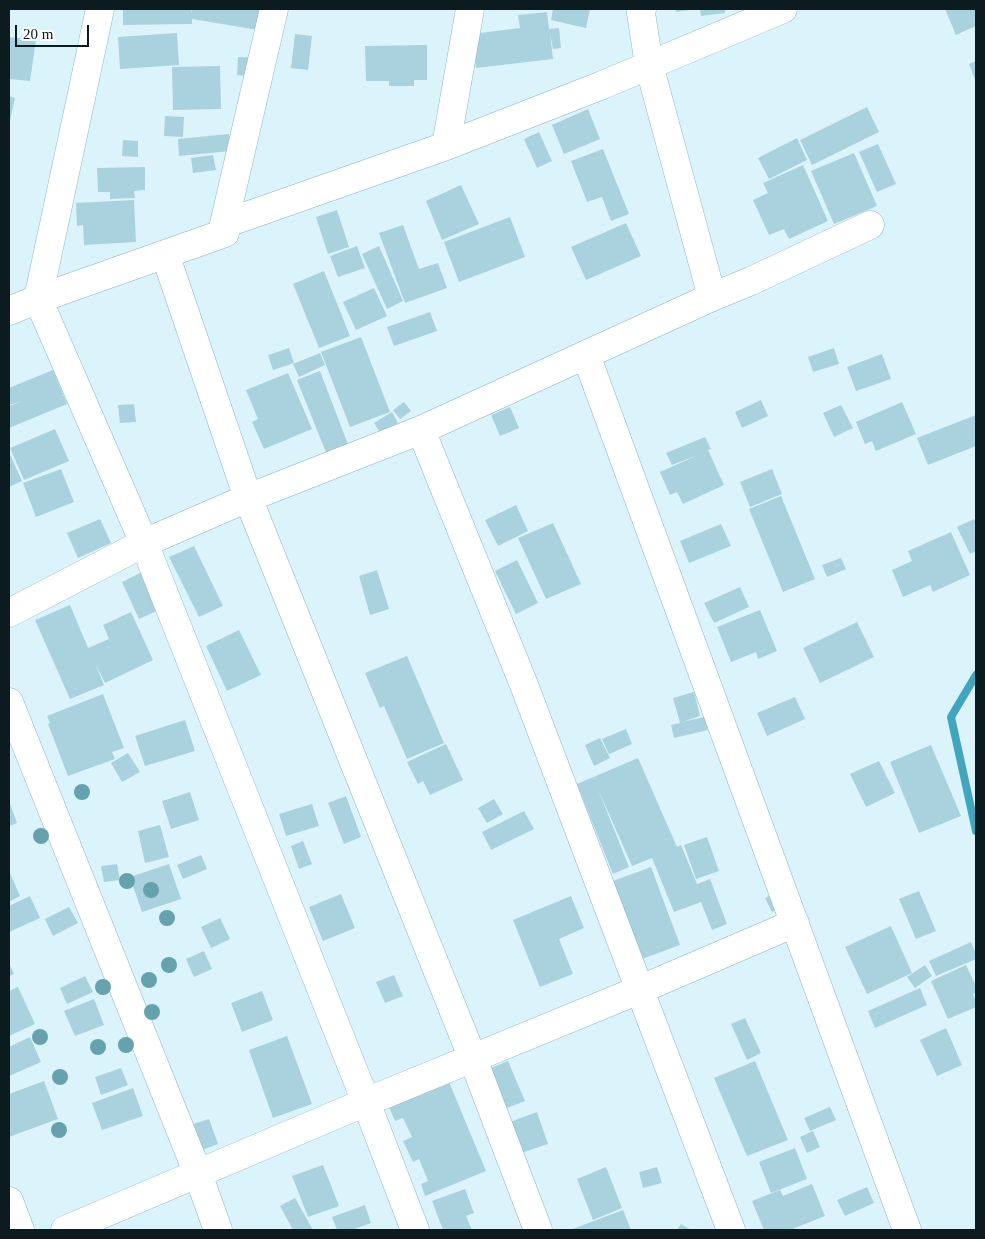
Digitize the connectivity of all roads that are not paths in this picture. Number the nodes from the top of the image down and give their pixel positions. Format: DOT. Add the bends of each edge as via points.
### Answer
graph roads {
  1 [pos="100,9"];
  2 [pos="274,9"];
  3 [pos="470,9"];
  4 [pos="642,9"];
  5 [pos="783,9"];
  6 [pos="649,65"];
  7 [pos="446,146"];
  8 [pos="224,224"];
  9 [pos="870,225"];
  10 [pos="165,254"];
  11 [pos="712,297"];
  12 [pos="38,299"];
  13 [pos="9,311"];
  14 [pos="586,355"];
  15 [pos="421,430"];
  16 [pos="248,498"];
  17 [pos="144,543"];
  18 [pos="9,613"];
  19 [pos="9,702"];
  20 [pos="795,923"];
  21 [pos="639,990"];
  22 [pos="473,1059"];
  23 [pos="366,1102"];
  24 [pos="198,1174"];
  25 [pos="9,1201"];
  26 [pos="20,1230"];
  27 [pos="65,1230"];
  28 [pos="218,1230"];
  29 [pos="415,1230"];
  30 [pos="538,1230"];
  31 [pos="731,1230"];
  32 [pos="907,1230"];
  1 -- 12 [label="street"];
  2 -- 8 [label="street"];
  3 -- 7 [label="street"];
  4 -- 6 [label="street"];
  5 -- 6 [label="street"];
  6 -- 7 [label="street"];
  6 -- 11 [label="street"];
  7 -- 8 [label="street"];
  8 -- 10 [label="street" via="225,233"];
  9 -- 11 [label="street"];
  10 -- 12 [label="street"];
  10 -- 16 [label="street"];
  11 -- 14 [label="street"];
  12 -- 13 [label="street"];
  12 -- 17 [label="street"];
  14 -- 15 [label="street"];
  14 -- 20 [label="street"];
  15 -- 16 [label="street"];
  15 -- 21 [label="street" via="524,685"];
  16 -- 17 [label="street"];
  16 -- 22 [label="street"];
  17 -- 18 [label="street"];
  17 -- 23 [label="street"];
  19 -- 24 [label="street"];
  20 -- 21 [label="street"];
  20 -- 32 [label="street"];
  21 -- 22 [label="street"];
  21 -- 31 [label="street"];
  22 -- 23 [label="street"];
  22 -- 30 [label="street"];
  23 -- 24 [label="street"];
  23 -- 29 [label="street"];
  24 -- 27 [label="street"];
  24 -- 28 [label="street"];
  25 -- 26 [label="street"];
}
